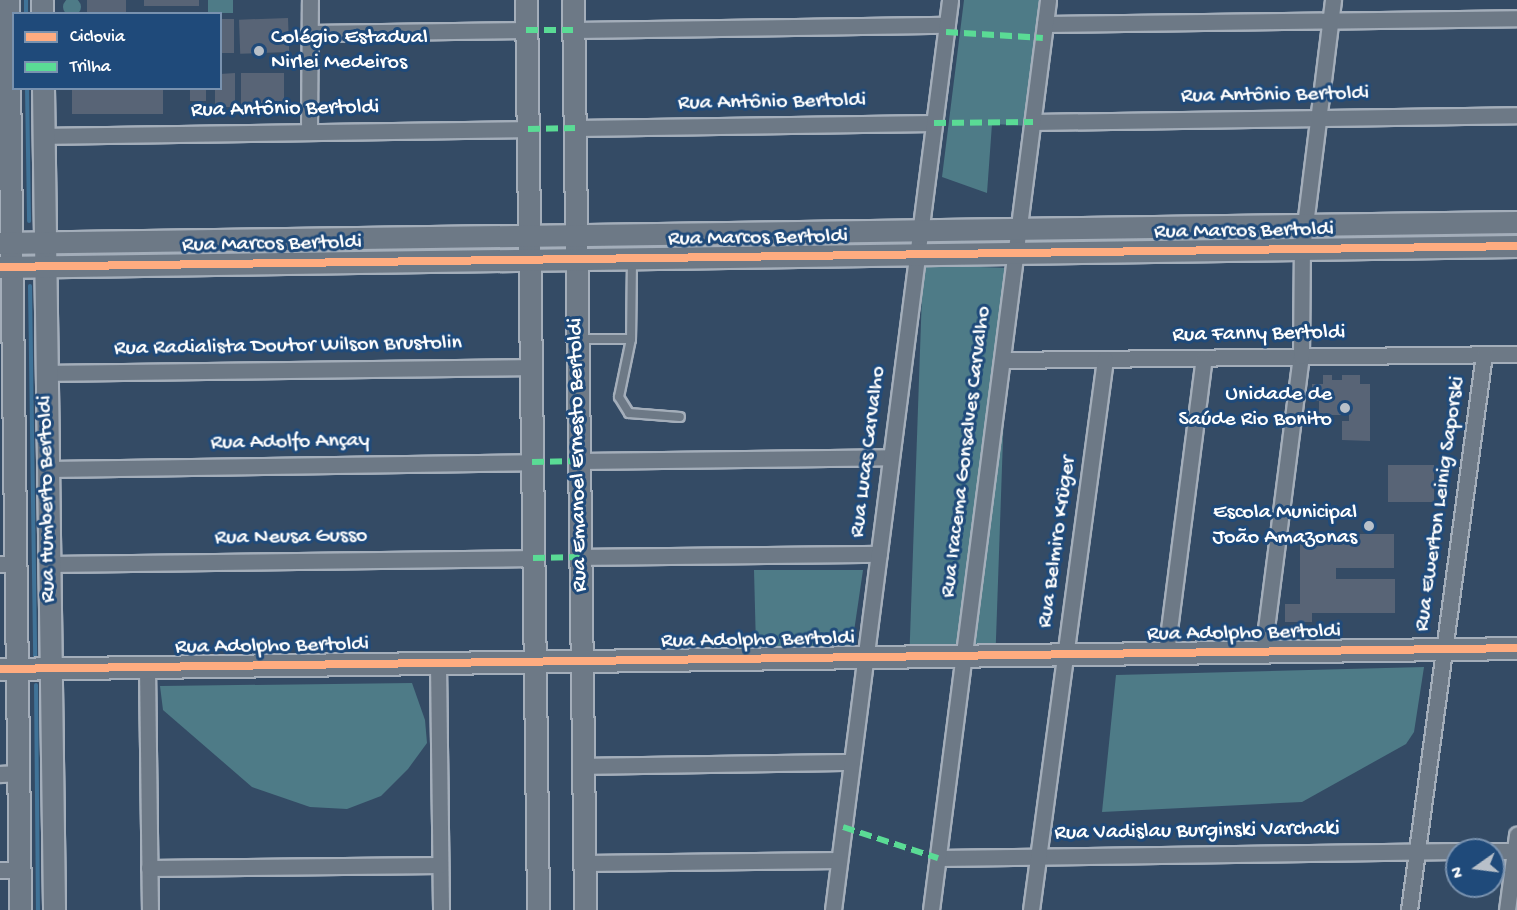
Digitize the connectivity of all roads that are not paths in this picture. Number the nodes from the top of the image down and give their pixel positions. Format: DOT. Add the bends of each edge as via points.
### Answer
graph roads {
  1 [pos="8,0"];
  2 [pos="309,0"];
  3 [pos="526,0"];
  4 [pos="573,0"];
  5 [pos="950,0"];
  6 [pos="1048,0"];
  7 [pos="1333,0"];
  8 [pos="1517,18"];
  9 [pos="1330,20"];
  10 [pos="1045,24"];
  11 [pos="947,25"];
  12 [pos="526,30"];
  13 [pos="573,30"];
  14 [pos="309,33"];
  15 [pos="43,90"];
  16 [pos="1517,115"];
  17 [pos="1318,118"];
  18 [pos="1033,122"];
  19 [pos="934,123"];
  20 [pos="575,128"];
  21 [pos="528,129"];
  22 [pos="309,132"];
  23 [pos="5,136"];
  24 [pos="44,136"];
  25 [pos="1517,222"];
  26 [pos="1305,225"];
  27 [pos="1019,228"];
  28 [pos="920,230"];
  29 [pos="576,235"];
  30 [pos="529,236"];
  31 [pos="45,242"];
  32 [pos="6,243"];
  33 [pos="1517,246"];
  34 [pos="1302,249"];
  35 [pos="1016,253"];
  36 [pos="917,255"];
  37 [pos="632,258"];
  38 [pos="576,259"];
  39 [pos="530,260"];
  40 [pos="45,266"];
  41 [pos="6,267"];
  42 [pos="578,339"];
  43 [pos="631,339"];
  44 [pos="1484,354"];
  45 [pos="1517,354"];
  46 [pos="1301,356"];
  47 [pos="1204,358"];
  48 [pos="1105,359"];
  49 [pos="1002,360"];
  50 [pos="531,367"];
  51 [pos="47,373"];
  52 [pos="680,417"];
  53 [pos="891,457"];
  54 [pos="579,461"];
  55 [pos="532,462"];
  56 [pos="48,469"];
  57 [pos="879,554"];
  58 [pos="580,557"];
  59 [pos="533,558"];
  60 [pos="8,564"];
  61 [pos="49,564"];
  62 [pos="1517,648"];
  63 [pos="1444,649"];
  64 [pos="1263,652"];
  65 [pos="1166,653"];
  66 [pos="1065,655"];
  67 [pos="964,656"];
  68 [pos="865,657"];
  69 [pos="582,661"];
  70 [pos="535,662"];
  71 [pos="438,663"];
  72 [pos="147,667"];
  73 [pos="50,668"];
  74 [pos="8,669"];
  75 [pos="852,762"];
  76 [pos="583,766"];
  77 [pos="9,773"];
  78 [pos="1517,835"];
  79 [pos="1445,851"];
  80 [pos="1516,851"];
  81 [pos="1416,852"];
  82 [pos="1038,856"];
  83 [pos="938,858"];
  84 [pos="839,860"];
  85 [pos="585,863"];
  86 [pos="440,864"];
  87 [pos="149,868"];
  88 [pos="10,870"];
  89 [pos="20,910"];
  90 [pos="54,910"];
  91 [pos="150,910"];
  92 [pos="441,910"];
  93 [pos="538,910"];
  94 [pos="585,910"];
  95 [pos="833,910"];
  96 [pos="931,910"];
  97 [pos="1031,910"];
  98 [pos="1409,910"];
  99 [pos="1507,910"];
  1 -- 23 [label="street, Rua Humberto Bertoldi"];
  2 -- 14 [label="street"];
  3 -- 12 [label="street, Rua Emanoel Ernesto Bertoldi"];
  4 -- 13 [label="street, Rua Emanoel Ernesto Bertoldi"];
  5 -- 11 [label="street, Rua Lucas Carvalho"];
  6 -- 10 [label="street, Rua Iracema Gonsalves Carvalho"];
  7 -- 9 [label="street"];
  8 -- 9 [label="street"];
  9 -- 10 [label="street"];
  9 -- 17 [label="street"];
  10 -- 18 [label="street, Rua Iracema Gonsalves Carvalho"];
  11 -- 13 [label="street"];
  11 -- 19 [label="street, Rua Lucas Carvalho"];
  12 -- 14 [label="street"];
  12 -- 21 [label="street, Rua Emanoel Ernesto Bertoldi"];
  13 -- 20 [label="street, Rua Emanoel Ernesto Bertoldi"];
  14 -- 22 [label="street"];
  15 -- 24 [label="street, Rua Humberto Bertoldi"];
  16 -- 17 [label="street, Rua Antônio Bertoldi"];
  17 -- 18 [label="street, Rua Antônio Bertoldi"];
  17 -- 26 [label="street"];
  18 -- 27 [label="street, Rua Iracema Gonsalves Carvalho"];
  19 -- 20 [label="street, Rua Antônio Bertoldi"];
  19 -- 28 [label="street, Rua Lucas Carvalho"];
  20 -- 29 [label="street, Rua Emanoel Ernesto Bertoldi"];
  21 -- 22 [label="street, Rua Antônio Bertoldi"];
  21 -- 30 [label="street, Rua Emanoel Ernesto Bertoldi"];
  22 -- 24 [label="street, Rua Antônio Bertoldi"];
  23 -- 32 [label="street, Rua Humberto Bertoldi"];
  24 -- 31 [label="street, Rua Humberto Bertoldi"];
  25 -- 26 [label="street, Rua Marcos Bertoldi"];
  26 -- 27 [label="street, Rua Marcos Bertoldi"];
  26 -- 34 [label="street"];
  27 -- 28 [label="street, Rua Marcos Bertoldi"];
  27 -- 35 [label="street, Rua Iracema Gonsalves Carvalho"];
  28 -- 29 [label="street, Rua Marcos Bertoldi"];
  28 -- 36 [label="street, Rua Lucas Carvalho"];
  29 -- 30 [label="street, Rua Marcos Bertoldi"];
  29 -- 38 [label="street, Rua Emanoel Ernesto Bertoldi"];
  30 -- 31 [label="street, Rua Marcos Bertoldi"];
  30 -- 39 [label="street, Rua Emanoel Ernesto Bertoldi"];
  31 -- 32 [label="street, Rua Marcos Bertoldi"];
  31 -- 40 [label="street, Rua Humberto Bertoldi"];
  32 -- 41 [label="street, Rua Humberto Bertoldi"];
  33 -- 34 [label="street, Rua Marcos Bertoldi"];
  34 -- 35 [label="street, Rua Marcos Bertoldi"];
  34 -- 46 [label="street"];
  35 -- 36 [label="street, Rua Marcos Bertoldi"];
  35 -- 49 [label="street, Rua Iracema Gonsalves Carvalho"];
  36 -- 37 [label="street, Rua Marcos Bertoldi"];
  36 -- 53 [label="street, Rua Lucas Carvalho"];
  37 -- 38 [label="street, Rua Marcos Bertoldi"];
  37 -- 43 [label="lane"];
  38 -- 39 [label="street, Rua Marcos Bertoldi"];
  38 -- 42 [label="street, Rua Emanoel Ernesto Bertoldi"];
  39 -- 40 [label="street, Rua Marcos Bertoldi"];
  39 -- 50 [label="street, Rua Emanoel Ernesto Bertoldi"];
  40 -- 41 [label="street, Rua Marcos Bertoldi"];
  40 -- 51 [label="street, Rua Humberto Bertoldi"];
  41 -- 60 [label="street, Rua Humberto Bertoldi"];
  42 -- 43 [label="lane"];
  42 -- 54 [label="street, Rua Emanoel Ernesto Bertoldi"];
  43 -- 52 [label="lane" via="619,384 624,411"];
  44 -- 45 [label="street, Rua Fanny Bertoldi"];
  44 -- 46 [label="street, Rua Fanny Bertoldi"];
  44 -- 63 [label="street, Rua Ewerton Leinig Saporski"];
  46 -- 47 [label="street, Rua Fanny Bertoldi"];
  46 -- 64 [label="street"];
  47 -- 48 [label="street, Rua Fanny Bertoldi"];
  47 -- 65 [label="street"];
  48 -- 49 [label="street, Rua Fanny Bertoldi"];
  48 -- 66 [label="street, Rua Belmiro Krüger"];
  49 -- 67 [label="street, Rua Iracema Gonsalves Carvalho"];
  50 -- 51 [label="street, Rua Radialista Doutor Wilson Brustolin"];
  50 -- 55 [label="street, Rua Emanoel Ernesto Bertoldi"];
  51 -- 56 [label="street, Rua Humberto Bertoldi"];
  53 -- 54 [label="street"];
  53 -- 57 [label="street, Rua Lucas Carvalho"];
  54 -- 58 [label="street, Rua Emanoel Ernesto Bertoldi"];
  55 -- 56 [label="street, Rua Adolfo Ançay"];
  55 -- 59 [label="street, Rua Emanoel Ernesto Bertoldi"];
  56 -- 61 [label="street, Rua Humberto Bertoldi"];
  57 -- 58 [label="street"];
  57 -- 68 [label="street, Rua Lucas Carvalho"];
  58 -- 69 [label="street, Rua Emanoel Ernesto Bertoldi"];
  59 -- 61 [label="street, Rua Neusa Gusso"];
  59 -- 70 [label="street, Rua Emanoel Ernesto Bertoldi"];
  60 -- 74 [label="street, Rua Humberto Bertoldi"];
  61 -- 73 [label="street, Rua Humberto Bertoldi"];
  62 -- 63 [label="street, Rua Adolpho Bertoldi"];
  63 -- 64 [label="street, Rua Adolpho Bertoldi"];
  63 -- 81 [label="street, Rua Ewerton Leinig Saporski"];
  64 -- 65 [label="street, Rua Adolpho Bertoldi"];
  65 -- 66 [label="street, Rua Adolpho Bertoldi"];
  66 -- 67 [label="street, Rua Adolpho Bertoldi"];
  66 -- 82 [label="street, Rua Belmiro Krüger"];
  67 -- 68 [label="street, Rua Adolpho Bertoldi"];
  67 -- 83 [label="street, Rua Iracema Gonsalves Carvalho"];
  68 -- 69 [label="street, Rua Adolpho Bertoldi"];
  68 -- 75 [label="street, Rua Lucas Carvalho"];
  69 -- 70 [label="street, Rua Adolpho Bertoldi"];
  69 -- 76 [label="street, Rua Emanoel Ernesto Bertoldi"];
  70 -- 71 [label="street, Rua Adolpho Bertoldi"];
  70 -- 93 [label="street, Rua Emanoel Ernesto Bertoldi"];
  71 -- 72 [label="street, Rua Adolpho Bertoldi"];
  71 -- 86 [label="street"];
  72 -- 73 [label="street, Rua Adolpho Bertoldi"];
  72 -- 87 [label="street"];
  73 -- 74 [label="street, Rua Adolpho Bertoldi"];
  73 -- 90 [label="street, Rua Humberto Bertoldi"];
  74 -- 77 [label="street, Rua Humberto Bertoldi"];
  75 -- 76 [label="street"];
  75 -- 84 [label="street, Rua Lucas Carvalho"];
  76 -- 85 [label="street, Rua Emanoel Ernesto Bertoldi"];
  77 -- 88 [label="street, Rua Humberto Bertoldi"];
  78 -- 80 [label="street"];
  79 -- 81 [label="street, Rua Vadislau Burginski Varchaki"];
  80 -- 99 [label="street"];
  81 -- 82 [label="street, Rua Vadislau Burginski Varchaki"];
  81 -- 98 [label="street, Rua Ewerton Leinig Saporski"];
  82 -- 83 [label="street, Rua Vadislau Burginski Varchaki"];
  82 -- 97 [label="street, Rua Belmiro Krüger"];
  83 -- 96 [label="street, Rua Iracema Gonsalves Carvalho"];
  84 -- 85 [label="street"];
  84 -- 95 [label="street, Rua Lucas Carvalho"];
  85 -- 94 [label="street, Rua Emanoel Ernesto Bertoldi"];
  86 -- 87 [label="street"];
  86 -- 92 [label="street"];
  87 -- 91 [label="street"];
  88 -- 89 [label="street, Rua Humberto Bertoldi"];
}
